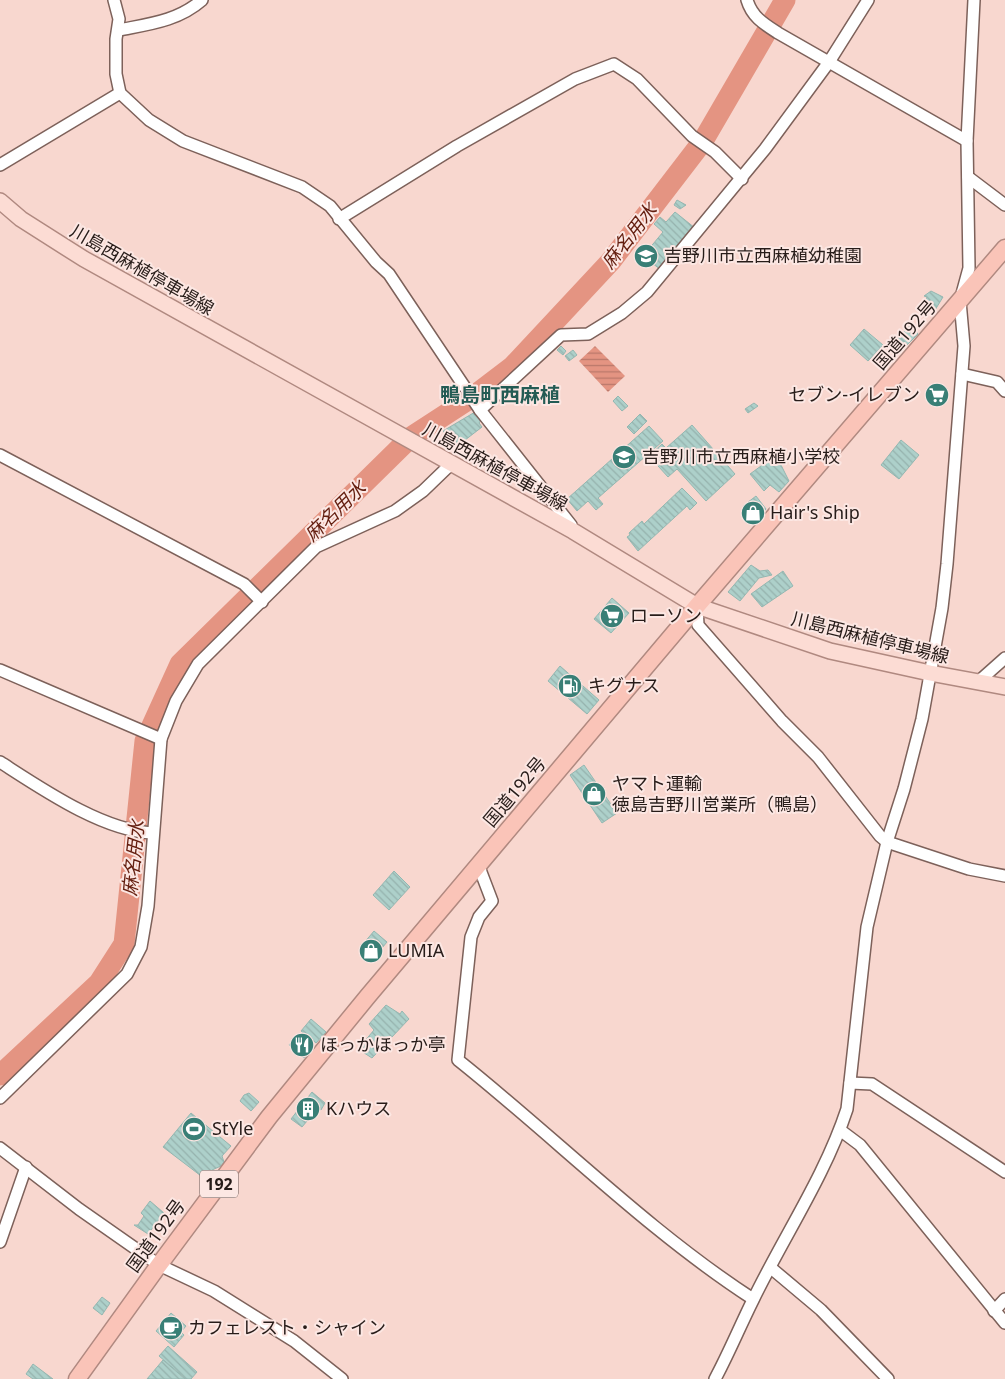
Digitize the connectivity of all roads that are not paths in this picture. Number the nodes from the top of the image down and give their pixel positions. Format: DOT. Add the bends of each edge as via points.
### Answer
graph roads {
  1 [pos="114,0"];
  2 [pos="202,0"];
  3 [pos="747,0"];
  4 [pos="868,0"];
  5 [pos="974,0"];
  6 [pos="119,30"];
  7 [pos="829,62"];
  8 [pos="120,93"];
  9 [pos="966,141"];
  10 [pos="0,165"];
  11 [pos="968,177"];
  12 [pos="742,179"];
  13 [pos="0,201"];
  14 [pos="1005,205"];
  15 [pos="339,219"];
  16 [pos="1005,248"];
  17 [pos="960,301"];
  18 [pos="962,374"];
  19 [pos="1005,391"];
  20 [pos="478,409"];
  21 [pos="0,455"];
  22 [pos="451,464"];
  23 [pos="573,531"];
  24 [pos="262,602"];
  25 [pos="697,606"];
  26 [pos="1005,658"];
  27 [pos="0,670"];
  28 [pos="930,673"];
  29 [pos="978,682"];
  30 [pos="1005,686"];
  31 [pos="161,739"];
  32 [pos="0,762"];
  33 [pos="150,833"];
  34 [pos="887,842"];
  35 [pos="479,867"];
  36 [pos="1005,876"];
  37 [pos="850,1083"];
  38 [pos="0,1098"];
  39 [pos="840,1130"];
  40 [pos="0,1148"];
  41 [pos="26,1167"];
  42 [pos="1005,1172"];
  43 [pos="0,1242"];
  44 [pos="159,1265"];
  45 [pos="771,1268"];
  46 [pos="1005,1299"];
  47 [pos="753,1300"];
  48 [pos="994,1311"];
  49 [pos="1005,1322"];
  50 [pos="77,1379"];
  51 [pos="342,1379"];
  52 [pos="715,1379"];
  53 [pos="888,1379"];
  1 -- 6 [label="street"];
  2 -- 6 [label="street" via="169,20"];
  3 -- 7 [label="street" via="758,20"];
  4 -- 7 [label="street"];
  5 -- 9 [label="street"];
  6 -- 8 [label="street" via="116,65"];
  7 -- 9 [label="street"];
  7 -- 12 [label="street"];
  8 -- 10 [label="street"];
  8 -- 15 [label="street" via="149,120 183,141 302,187 330,206"];
  9 -- 11 [label="street"];
  11 -- 14 [label="street"];
  11 -- 17 [label="street" via="968,268"];
  12 -- 15 [label="street" via="715,152 692,136 637,79 614,64 575,79 457,146"];
  12 -- 20 [label="street" via="646,292 622,313 588,334 560,335"];
  13 -- 22 [label="main road, 川島西麻植停車場線" via="84,259"];
  15 -- 20 [label="street" via="389,274"];
  16 -- 17 [label="highway, 国道192号 / 192"];
  17 -- 18 [label="street" via="964,346"];
  17 -- 25 [label="highway, 国道192号 / 192"];
  18 -- 19 [label="street" via="997,382"];
  18 -- 28 [label="street" via="947,564"];
  20 -- 23 [label="street" via="539,482"];
  21 -- 24 [label="street" via="244,584"];
  22 -- 23 [label="main road, 川島西麻植停車場線"];
  22 -- 24 [label="street" via="423,491 395,511 316,547"];
  23 -- 25 [label="main road, 川島西麻植停車場線"];
  24 -- 31 [label="street" via="198,664 176,701"];
  25 -- 28 [label="main road, 川島西麻植停車場線" via="830,651"];
  25 -- 34 [label="street" via="698,625 818,757"];
  25 -- 35 [label="highway, 国道192号 / 192"];
  26 -- 29 [label="street"];
  27 -- 31 [label="street"];
  28 -- 29 [label="main road, 川島西麻植停車場線"];
  28 -- 34 [label="street" via="904,789"];
  29 -- 30 [label="main road, 川島西麻植停車場線"];
  31 -- 33 [label="street"];
  32 -- 33 [label="street" via="72,807 132,831"];
  33 -- 38 [label="street" via="148,906 142,939 128,974"];
  34 -- 36 [label="street" via="969,869"];
  34 -- 37 [label="street" via="867,927"];
  35 -- 44 [label="highway, 国道192号 / 192" via="269,1117"];
  35 -- 47 [label="street" via="492,901 479,917 471,937 458,1060 666,1236"];
  37 -- 39 [label="street"];
  37 -- 42 [label="street" via="872,1084"];
  39 -- 45 [label="street"];
  39 -- 48 [label="street" via="860,1145"];
  40 -- 41 [label="street"];
  41 -- 43 [label="street"];
  41 -- 44 [label="street"];
  44 -- 50 [label="highway, 国道192号 / 192"];
  44 -- 51 [label="street" via="214,1291 294,1341"];
  45 -- 47 [label="street"];
  45 -- 53 [label="street" via="821,1310"];
  46 -- 48 [label="street"];
  47 -- 52 [label="street"];
  48 -- 49 [label="street"];
}
